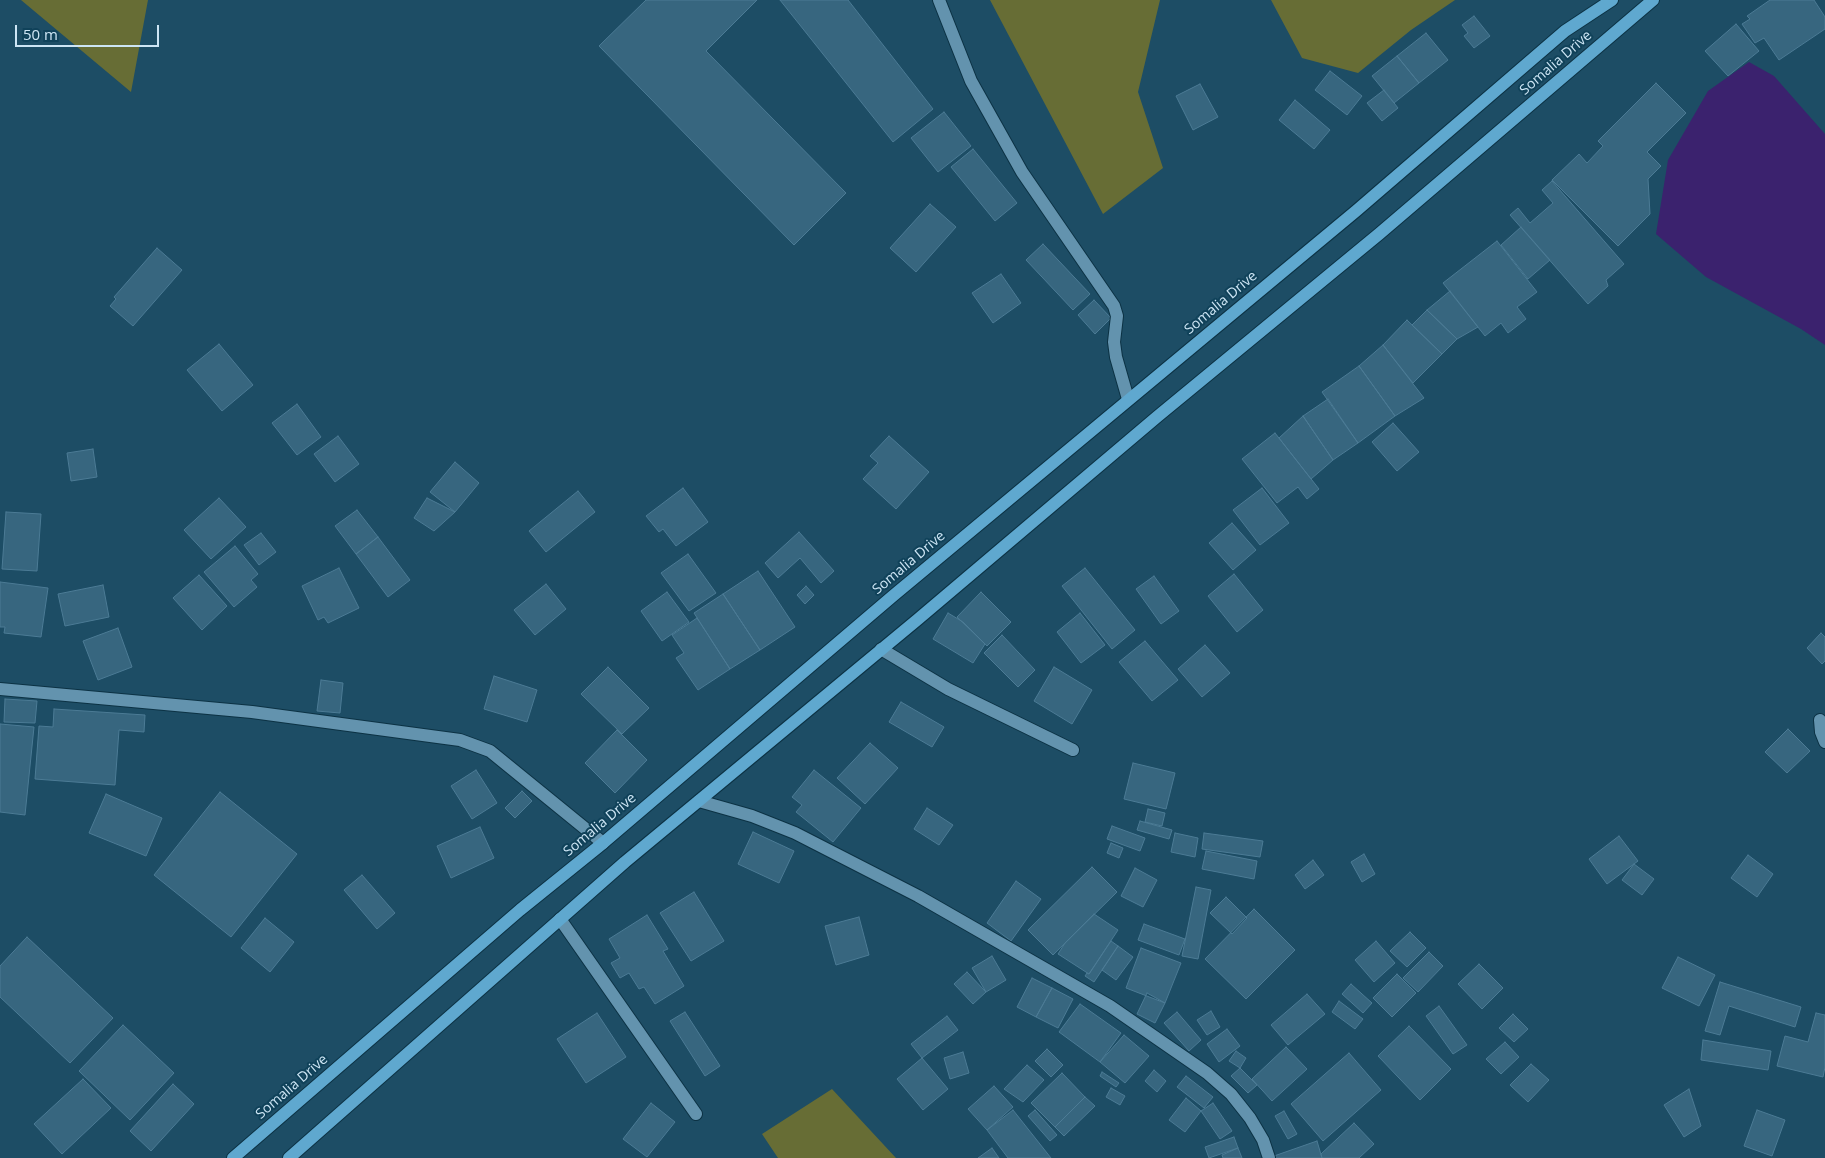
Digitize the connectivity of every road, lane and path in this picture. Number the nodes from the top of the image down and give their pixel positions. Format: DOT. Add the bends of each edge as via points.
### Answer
graph roads {
  1 [pos="939,0"];
  2 [pos="1612,0"];
  3 [pos="1653,0"];
  4 [pos="1128,399"];
  5 [pos="881,649"];
  6 [pos="0,688"];
  7 [pos="1820,720"];
  8 [pos="1825,742"];
  9 [pos="1073,750"];
  10 [pos="699,800"];
  11 [pos="603,843"];
  12 [pos="560,919"];
  13 [pos="696,1114"];
  14 [pos="233,1158"];
  15 [pos="289,1158"];
  16 [pos="1269,1158"];
  1 -- 4 [label="street" via="971,81 1022,172 1114,306 1117,316 1116,357"];
  2 -- 4 [label="main road, Somalia Drive" via="1565,31 1356,211"];
  3 -- 5 [label="main road, Somalia Drive" via="1387,227"];
  4 -- 11 [label="main road, Somalia Drive"];
  5 -- 9 [label="street" via="948,689"];
  5 -- 10 [label="main road, Somalia Drive"];
  6 -- 11 [label="street" via="252,712 460,740 490,751"];
  7 -- 8 [label="street"];
  10 -- 12 [label="main road, Somalia Drive"];
  10 -- 16 [label="street" via="795,833 918,896 1110,1006 1208,1073 1231,1094 1250,1118"];
  11 -- 14 [label="main road, Somalia Drive" via="520,910"];
  12 -- 13 [label="street"];
  12 -- 15 [label="main road, Somalia Drive"];
}
